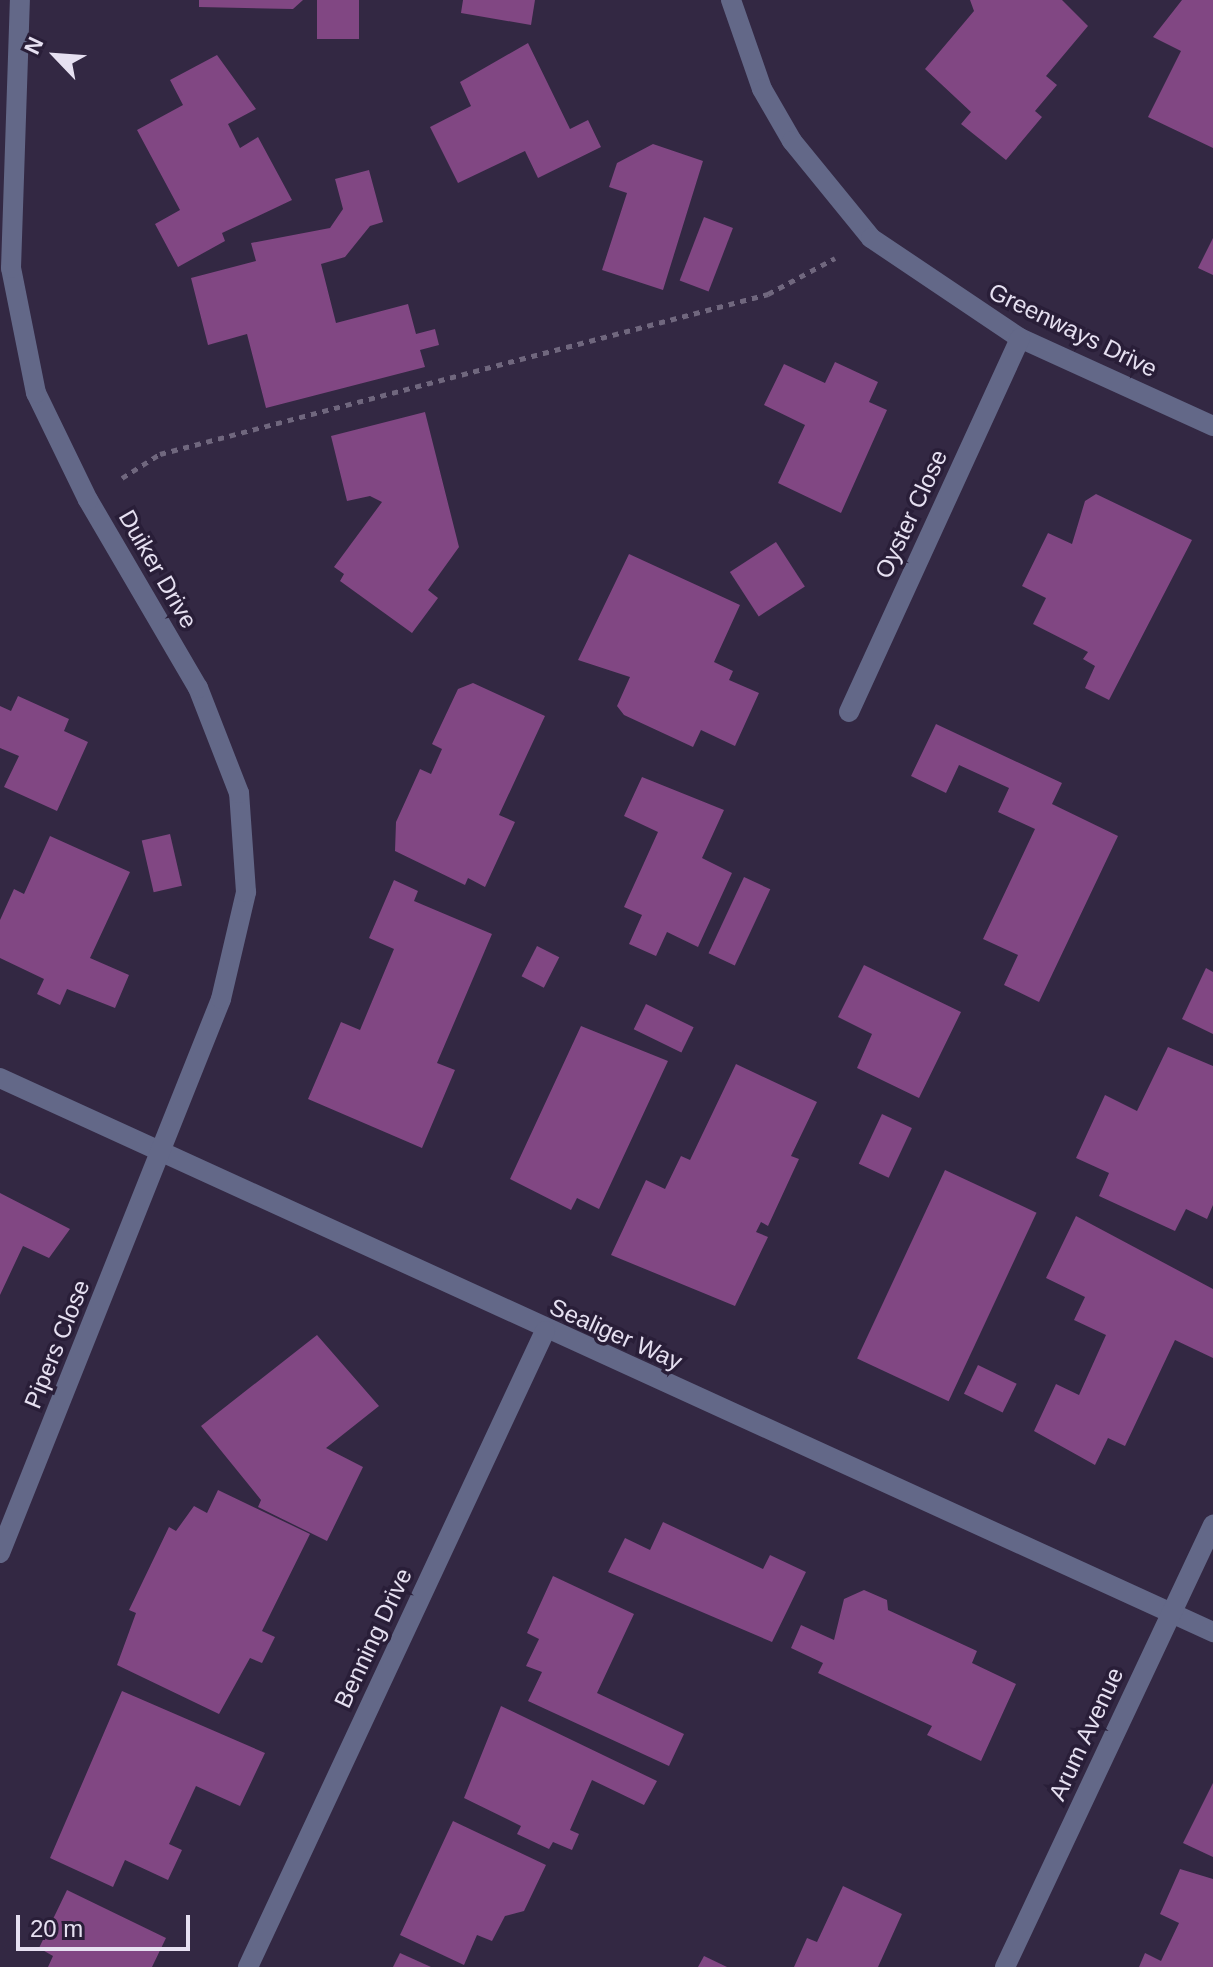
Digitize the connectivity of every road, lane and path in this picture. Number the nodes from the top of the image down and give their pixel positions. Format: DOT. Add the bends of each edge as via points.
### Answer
graph roads {
  1 [pos="20,0"];
  2 [pos="731,0"];
  3 [pos="871,238"];
  4 [pos="1020,338"];
  5 [pos="1213,426"];
  6 [pos="88,500"];
  7 [pos="849,712"];
  8 [pos="0,1078"];
  9 [pos="163,1154"];
  10 [pos="545,1331"];
  11 [pos="1213,1524"];
  12 [pos="0,1553"];
  13 [pos="1172,1612"];
  14 [pos="1213,1632"];
  15 [pos="248,1967"];
  16 [pos="1005,1967"];
  1 -- 6 [label="street, Duiker Drive" via="11,268 36,393"];
  2 -- 3 [label="street, Greenways Drive" via="762,89 792,141"];
  3 -- 4 [label="street, Greenways Drive"];
  3 -- 6 [label="path" via="768,294 160,454"];
  4 -- 5 [label="street, Greenways Drive"];
  4 -- 7 [label="street, Oyster Close"];
  6 -- 9 [label="street, Duiker Drive" via="198,688 239,793 246,892 221,999"];
  8 -- 9 [label="street, Sealiger Way"];
  9 -- 10 [label="street, Sealiger Way"];
  9 -- 12 [label="street, Pipers Close"];
  10 -- 13 [label="street, Sealiger Way"];
  10 -- 15 [label="street, Benning Drive"];
  11 -- 13 [label="street, Arum Avenue"];
  13 -- 14 [label="street, Sealiger Way"];
  13 -- 16 [label="street, Arum Avenue"];
}
